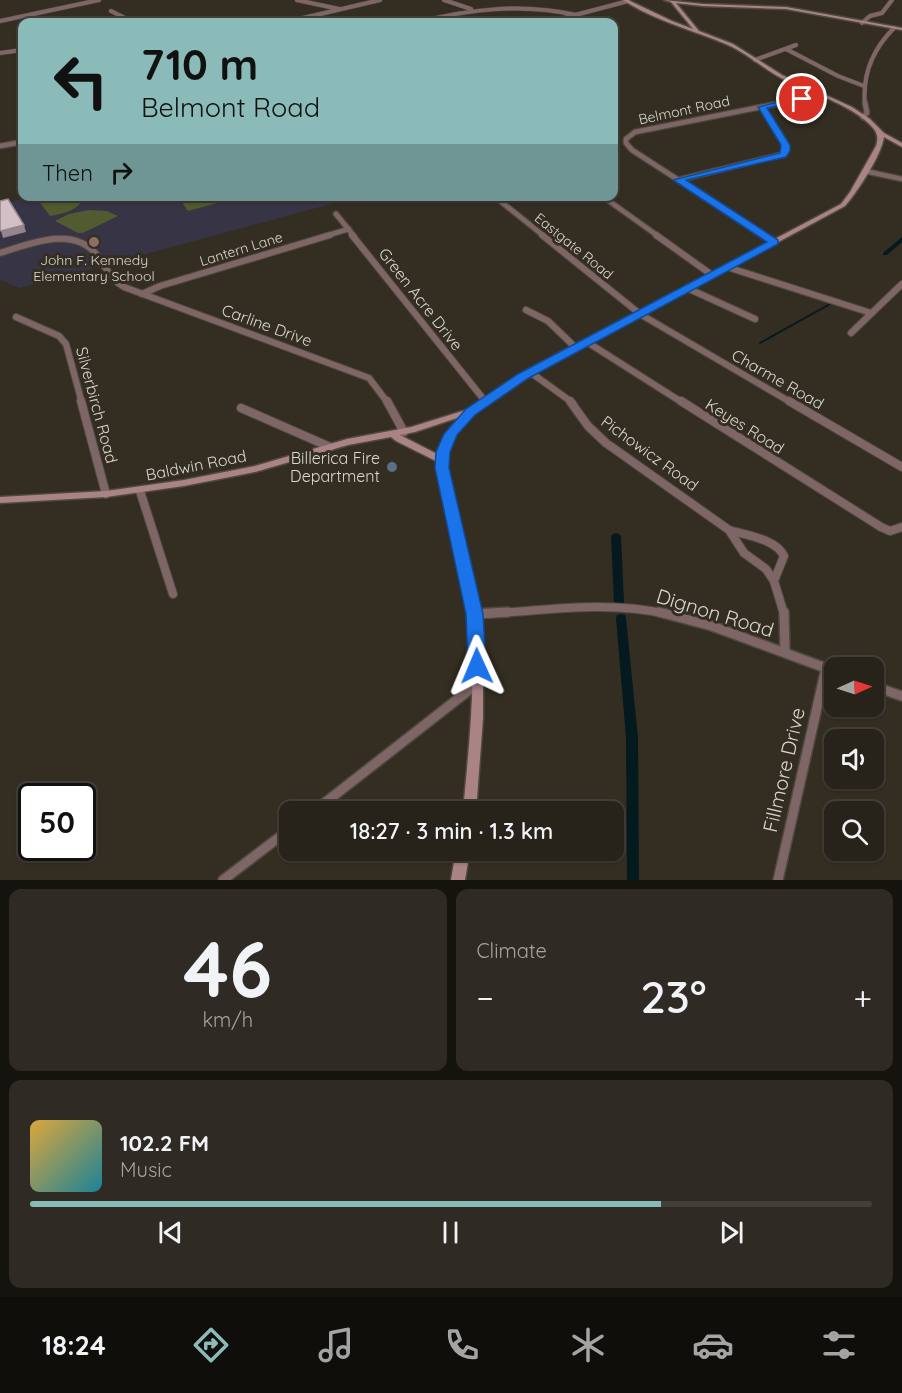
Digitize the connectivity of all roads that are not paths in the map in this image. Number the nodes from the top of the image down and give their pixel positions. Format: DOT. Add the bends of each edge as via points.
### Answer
graph roads {
  1 [pos="99,0"];
  2 [pos="297,0"];
  3 [pos="381,0"];
  4 [pos="444,0"];
  5 [pos="666,0"];
  6 [pos="892,0"];
  7 [pos="626,1"];
  8 [pos="672,1"];
  9 [pos="342,9"];
  10 [pos="471,9"];
  11 [pos="111,11"];
  12 [pos="576,15"];
  13 [pos="26,16"];
  14 [pos="125,18"];
  15 [pos="303,18"];
  16 [pos="434,18"];
  17 [pos="564,18"];
  18 [pos="0,21"];
  19 [pos="862,23"];
  20 [pos="688,27"];
  21 [pos="894,28"];
  22 [pos="902,30"];
  23 [pos="796,45"];
  24 [pos="786,49"];
  25 [pos="18,50"];
  26 [pos="0,52"];
  27 [pos="754,60"];
  28 [pos="864,86"];
  29 [pos="822,95"];
  30 [pos="762,107"];
  31 [pos="863,117"];
  32 [pos="879,132"];
  33 [pos="18,143"];
  34 [pos="0,146"];
  35 [pos="879,146"];
  36 [pos="902,147"];
  37 [pos="865,171"];
  38 [pos="902,179"];
  39 [pos="678,180"];
  40 [pos="500,201"];
  41 [pos="609,201"];
  42 [pos="336,214"];
  43 [pos="349,229"];
  44 [pos="774,242"];
  45 [pos="0,253"];
  46 [pos="727,267"];
  47 [pos="712,275"];
  48 [pos="902,284"];
  49 [pos="687,288"];
  50 [pos="142,294"];
  51 [pos="526,310"];
  52 [pos="871,313"];
  53 [pos="640,314"];
  54 [pos="16,316"];
  55 [pos="755,319"];
  56 [pos="851,333"];
  57 [pos="587,342"];
  58 [pos="576,348"];
  59 [pos="530,372"];
  60 [pos="483,403"];
  61 [pos="241,408"];
  62 [pos="404,432"];
  63 [pos="393,434"];
  64 [pos="330,447"];
  65 [pos="441,460"];
  66 [pos="902,467"];
  67 [pos="140,491"];
  68 [pos="106,494"];
  69 [pos="0,500"];
  70 [pos="902,527"];
  71 [pos="729,530"];
  72 [pos="774,581"];
  73 [pos="173,594"];
  74 [pos="475,614"];
  75 [pos="785,653"];
  76 [pos="824,668"];
  77 [pos="477,684"];
  78 [pos="884,690"];
  79 [pos="824,694"];
  80 [pos="902,696"];
  81 [pos="327,801"];
  82 [pos="470,801"];
  83 [pos="279,837"];
  84 [pos="461,861"];
  85 [pos="223,880"];
  86 [pos="458,880"];
  87 [pos="778,880"];
  1 -- 13 [label="street"];
  2 -- 9 [label="street"];
  3 -- 9 [label="street"];
  4 -- 10 [label="street"];
  5 -- 8 [label="main road"];
  6 -- 19 [label="street" via="882,13"];
  7 -- 12 [label="street"];
  7 -- 20 [label="main road"];
  8 -- 19 [label="main road" via="780,7"];
  8 -- 20 [label="main road"];
  9 -- 15 [label="street"];
  10 -- 12 [label="street" via="511,5"];
  10 -- 16 [label="street"];
  11 -- 14 [label="street"];
  12 -- 17 [label="street"];
  13 -- 18 [label="street"];
  19 -- 21 [label="main road"];
  20 -- 27 [label="main road"];
  21 -- 22 [label="main road"];
  21 -- 28 [label="street" via="868,66"];
  23 -- 24 [label="street"];
  24 -- 27 [label="street"];
  24 -- 28 [label="street"];
  25 -- 26 [label="street"];
  27 -- 29 [label="main road"];
  28 -- 31 [label="street" via="867,113"];
  29 -- 30 [label="street, Belmont Road"];
  29 -- 31 [label="main road"];
  30 -- 39 [label="street" via="785,145 783,155"];
  30 -- 39 [label="street, Belmont Road" via="640,131 627,137 629,147"];
  31 -- 32 [label="main road"];
  32 -- 35 [label="main road"];
  32 -- 36 [label="main road"];
  33 -- 34 [label="street"];
  35 -- 36 [label="main road"];
  35 -- 37 [label="main road"];
  37 -- 38 [label="street"];
  37 -- 44 [label="main road" via="843,205"];
  39 -- 44 [label="street, Belmont Road"];
  40 -- 53 [label="street, Eastgate Road"];
  41 -- 47 [label="street"];
  42 -- 43 [label="street, Green Acre Drive"];
  43 -- 50 [label="street, Lantern Lane"];
  43 -- 60 [label="street, Green Acre Drive"];
  44 -- 46 [label="main road"];
  45 -- 50 [label="street, Carline Drive" via="72,238 88,244 115,282"];
  46 -- 47 [label="main road"];
  46 -- 52 [label="street"];
  47 -- 49 [label="main road"];
  48 -- 52 [label="street"];
  49 -- 53 [label="main road"];
  49 -- 55 [label="street"];
  50 -- 62 [label="street, Carline Drive" via="366,376 383,394"];
  51 -- 58 [label="street" via="549,321"];
  52 -- 56 [label="street"];
  53 -- 57 [label="main road"];
  53 -- 66 [label="street, Charme Road"];
  54 -- 68 [label="street, Silverbirch Road" via="59,336 66,344"];
  57 -- 58 [label="main road"];
  57 -- 70 [label="street, Keyes Road" via="881,527 890,531"];
  58 -- 59 [label="main road"];
  59 -- 60 [label="main road"];
  59 -- 71 [label="street, Pichowicz Road" via="573,403 588,426 606,443"];
  60 -- 62 [label="main road, Baldwin Road"];
  60 -- 65 [label="main road" via="454,428"];
  61 -- 64 [label="street"];
  62 -- 63 [label="main road, Baldwin Road"];
  63 -- 64 [label="main road, Baldwin Road"];
  63 -- 65 [label="main road"];
  64 -- 67 [label="main road, Baldwin Road" via="255,469"];
  65 -- 74 [label="main road"];
  67 -- 68 [label="main road, Baldwin Road"];
  67 -- 73 [label="street"];
  68 -- 69 [label="main road, Baldwin Road"];
  71 -- 72 [label="street, Pichowicz Road" via="744,553 766,569"];
  71 -- 72 [label="street, Pichowicz Road" via="781,549 784,556"];
  72 -- 75 [label="street, Pichowicz Road" via="785,614"];
  74 -- 75 [label="street, Dignon Road" via="638,609 699,622"];
  74 -- 77 [label="main road"];
  75 -- 76 [label="street, Dignon Road"];
  77 -- 81 [label="street"];
  77 -- 82 [label="main road"];
  78 -- 80 [label="street"];
  79 -- 87 [label="street, Fillmore Drive"];
  83 -- 85 [label="street"];
  84 -- 86 [label="main road"];
}
